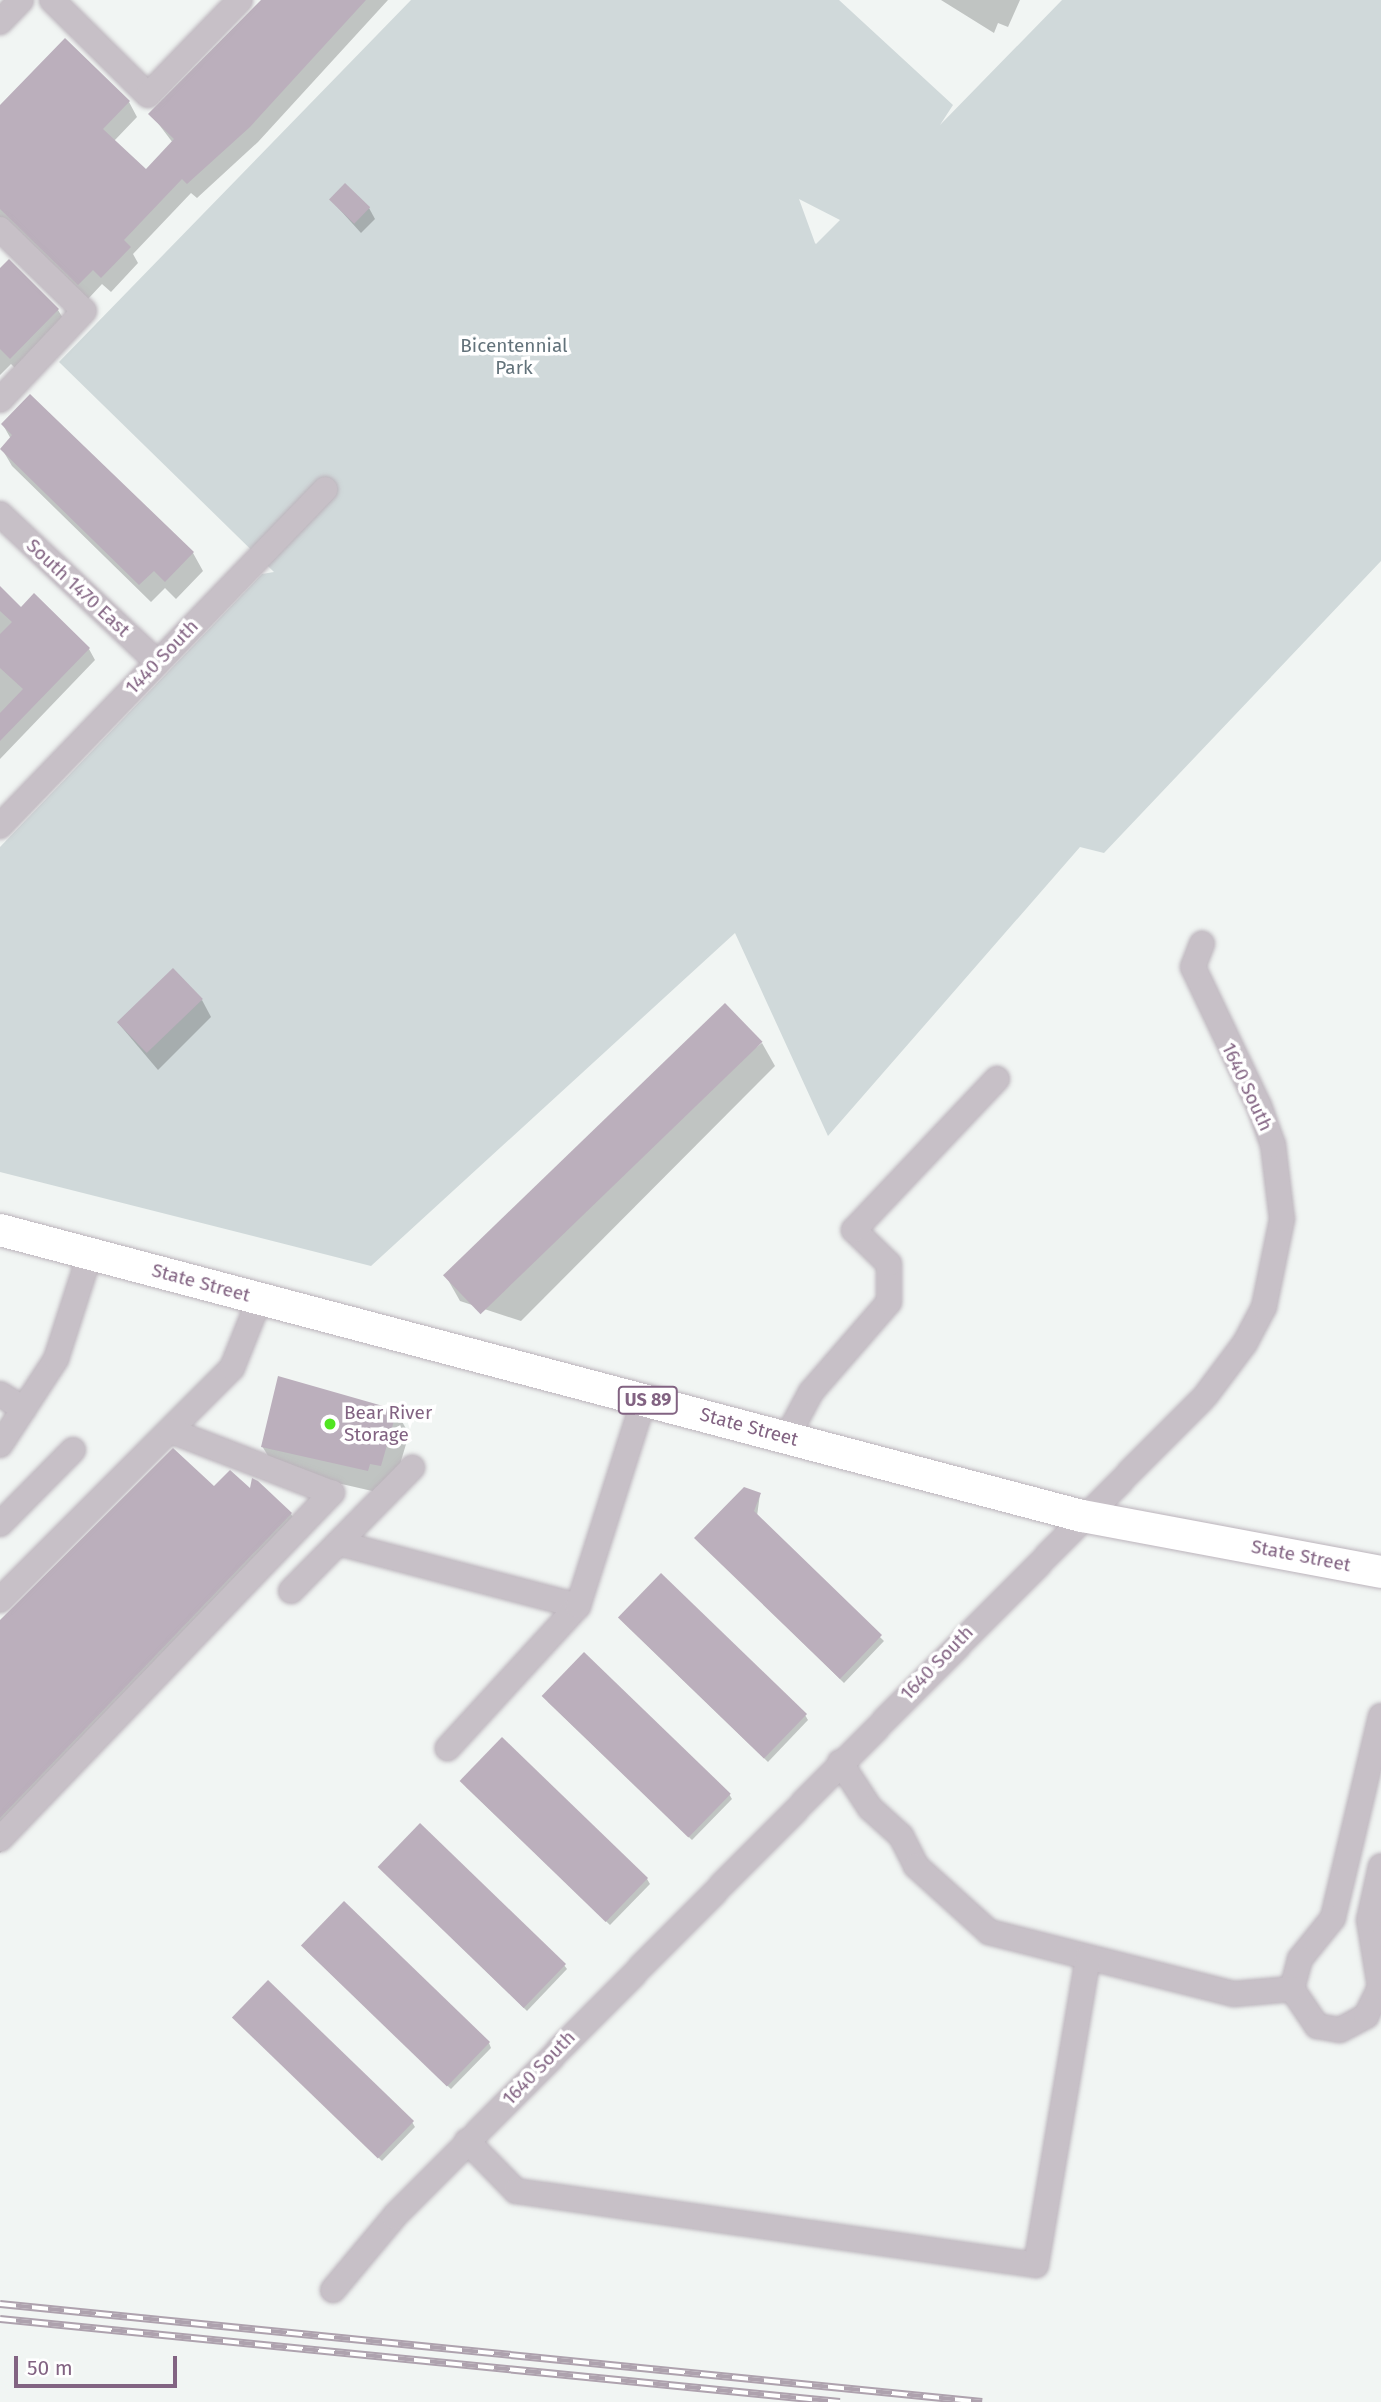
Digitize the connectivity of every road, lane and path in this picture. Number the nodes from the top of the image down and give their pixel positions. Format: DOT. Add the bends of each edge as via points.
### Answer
graph roads {
  1 [pos="52,0"];
  2 [pos="240,0"];
  3 [pos="0,229"];
  4 [pos="0,400"];
  5 [pos="325,489"];
  6 [pos="0,514"];
  7 [pos="157,662"];
  8 [pos="0,826"];
  9 [pos="1202,944"];
  10 [pos="997,1079"];
  11 [pos="0,1230"];
  12 [pos="90,1254"];
  13 [pos="260,1298"];
  14 [pos="0,1394"];
  15 [pos="644,1399"];
  16 [pos="24,1409"];
  17 [pos="171,1431"];
  18 [pos="788,1437"];
  19 [pos="0,1445"];
  20 [pos="73,1450"];
  21 [pos="412,1468"];
  22 [pos="1082,1516"];
  23 [pos="0,1524"];
  24 [pos="338,1543"];
  25 [pos="1381,1572"];
  26 [pos="291,1591"];
  27 [pos="0,1600"];
  28 [pos="578,1606"];
  29 [pos="1381,1716"];
  30 [pos="448,1748"];
  31 [pos="840,1762"];
  32 [pos="1372,1790"];
  33 [pos="0,1839"];
  34 [pos="1381,1866"];
  35 [pos="1088,1957"];
  36 [pos="1381,1987"];
  37 [pos="1292,1989"];
  38 [pos="467,2141"];
  39 [pos="333,2290"];
  1 -- 2 [label="street" via="148,95"];
  3 -- 4 [label="street" via="84,311"];
  5 -- 7 [label="street, 1440 South"];
  6 -- 7 [label="street, South 1470 East"];
  7 -- 8 [label="street, 1440 South"];
  9 -- 22 [label="street, 1640 South" via="1193,967 1201,994 1273,1145 1282,1219 1264,1307 1206,1395"];
  10 -- 18 [label="street" via="854,1230 889,1264 889,1302 811,1392"];
  11 -- 12 [label="main road, State Street / US 89"];
  12 -- 13 [label="main road, State Street / US 89"];
  12 -- 16 [label="street" via="56,1359"];
  13 -- 15 [label="main road, State Street / US 89"];
  13 -- 17 [label="street" via="232,1368"];
  14 -- 16 [label="street"];
  15 -- 18 [label="main road, State Street / US 89"];
  15 -- 28 [label="street"];
  16 -- 19 [label="street"];
  17 -- 27 [label="street"];
  17 -- 33 [label="street" via="332,1493"];
  18 -- 22 [label="main road, State Street / US 89"];
  20 -- 23 [label="street"];
  21 -- 24 [label="street"];
  22 -- 25 [label="main road, State Street / US 89"];
  22 -- 31 [label="street, 1640 South"];
  24 -- 26 [label="street"];
  24 -- 28 [label="street"];
  28 -- 30 [label="street"];
  29 -- 32 [label="street"];
  31 -- 35 [label="street" via="870,1808 901,1836 916,1866 961,1911 989,1932"];
  31 -- 38 [label="street, 1640 South"];
  32 -- 37 [label="street" via="1333,1918 1300,1959"];
  34 -- 36 [label="street" via="1369,1920"];
  35 -- 37 [label="street" via="1234,1994"];
  35 -- 38 [label="street" via="1036,2265 516,2191"];
  36 -- 37 [label="street" via="1366,2016 1340,2030 1317,2026"];
  38 -- 39 [label="street, 1640 South"];
}
